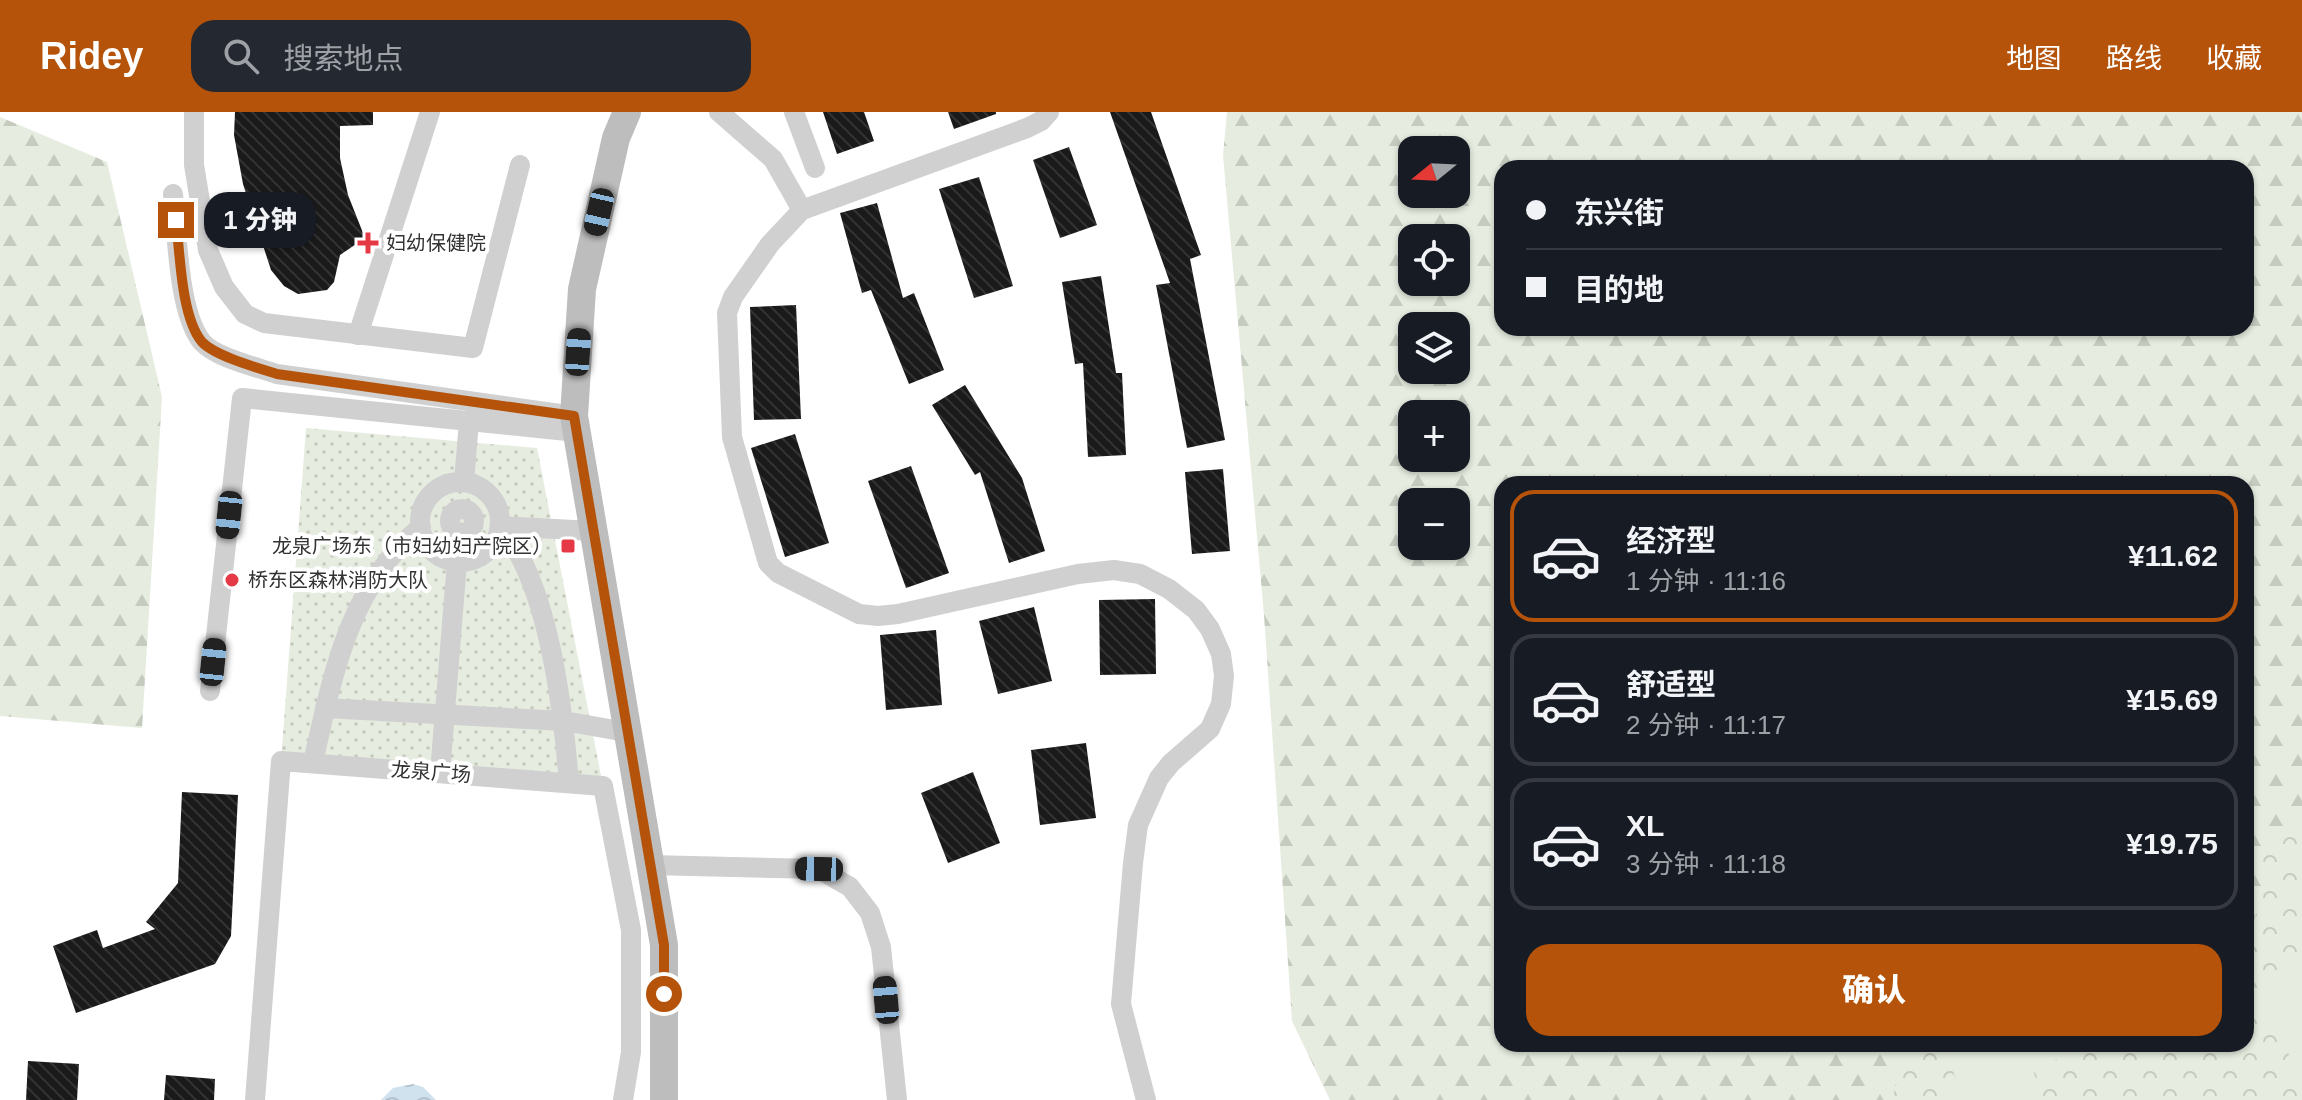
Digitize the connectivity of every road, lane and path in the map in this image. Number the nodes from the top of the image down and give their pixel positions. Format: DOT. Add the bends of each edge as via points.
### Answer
graph roads {
  1 [pos="194,112"];
  2 [pos="430,112"];
  3 [pos="627,112"];
  4 [pos="719,112"];
  5 [pos="794,112"];
  6 [pos="1049,112"];
  7 [pos="520,165"];
  8 [pos="815,168"];
  9 [pos="173,194"];
  10 [pos="802,210"];
  11 [pos="358,335"];
  12 [pos="469,421"];
  13 [pos="575,424"];
  14 [pos="464,482"];
  15 [pos="500,526"];
  16 [pos="421,527"];
  17 [pos="593,531"];
  18 [pos="457,562"];
  19 [pos="210,691"];
  20 [pos="325,708"];
  21 [pos="444,713"];
  22 [pos="564,721"];
  23 [pos="626,732"];
  24 [pos="313,763"];
  25 [pos="440,773"];
  26 [pos="569,783"];
  27 [pos="650,865"];
  28 [pos="632,1042"];
  29 [pos="664,1043"];
  30 [pos="255,1100"];
  31 [pos="623,1100"];
  32 [pos="664,1100"];
  33 [pos="897,1100"];
  34 [pos="1146,1100"];
  1 -- 11 [label="street" via="201,220 224,287 245,314 264,323"];
  2 -- 11 [label="street"];
  3 -- 13 [label="street" via="616,138 582,289"];
  4 -- 10 [label="street" via="773,159"];
  5 -- 8 [label="street"];
  6 -- 10 [label="street" via="1027,128"];
  7 -- 11 [label="street" via="473,348"];
  9 -- 13 [label="street" via="184,298 191,318 203,342 231,359 277,374"];
  10 -- 34 [label="street" via="770,244 727,313 732,437 768,563 859,614 878,616 1078,574 1140,574 1196,610 1221,654 1221,704 1210,729 1159,778 1138,825 1121,1004"];
  12 -- 13 [label="street"];
  12 -- 14 [label="street"];
  12 -- 19 [label="street" via="242,398"];
  13 -- 17 [label="street"];
  14 -- 15 [label="street" via="492,497"];
  14 -- 16 [label="street" via="451,482 432,493 421,513"];
  15 -- 17 [label="street"];
  15 -- 18 [label="street" via="488,552"];
  15 -- 22 [label="street" via="513,541 534,592"];
  16 -- 18 [label="street" via="435,553"];
  16 -- 20 [label="street" via="400,544 358,607"];
  17 -- 23 [label="street"];
  18 -- 21 [label="street"];
  20 -- 21 [label="street"];
  20 -- 24 [label="street"];
  21 -- 22 [label="street"];
  21 -- 25 [label="street"];
  22 -- 23 [label="street"];
  22 -- 26 [label="street"];
  23 -- 27 [label="street"];
  24 -- 25 [label="street, 龙泉广场"];
  24 -- 30 [label="street, 龙泉广场" via="281,761"];
  25 -- 26 [label="street, 龙泉广场"];
  26 -- 28 [label="street, 龙泉广场" via="603,786 631,930"];
  27 -- 29 [label="street" via="664,945"];
  27 -- 33 [label="street" via="819,869 850,887 870,913 881,947"];
  28 -- 29 [label="street"];
  28 -- 31 [label="street, 龙泉广场"];
  29 -- 32 [label="street"];
}
